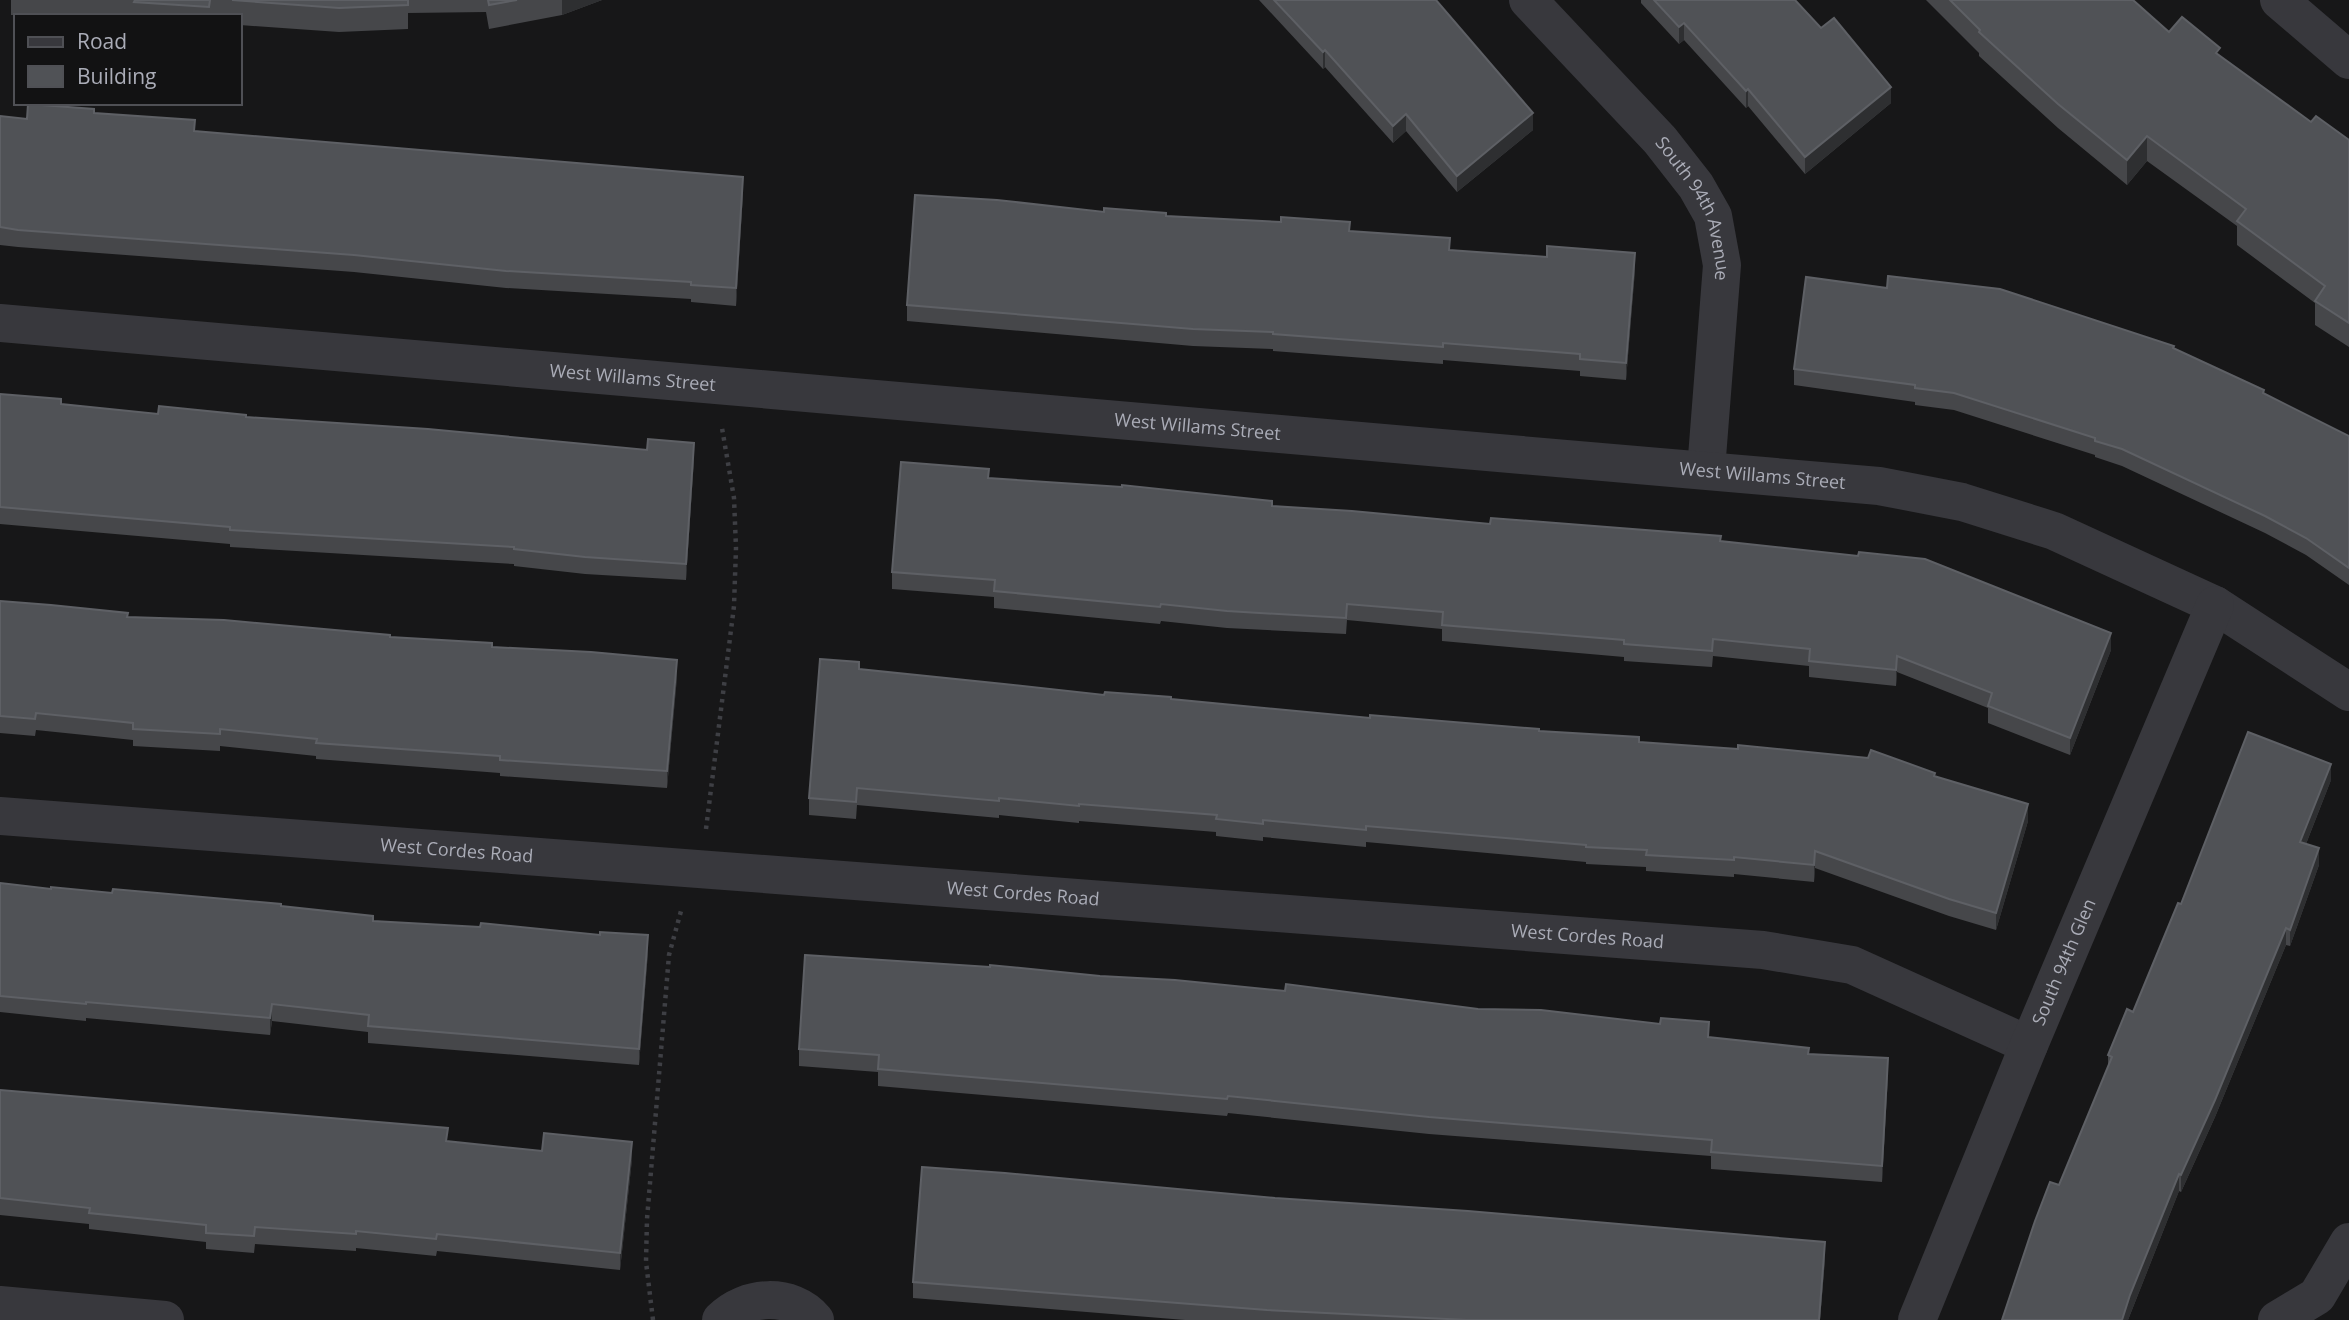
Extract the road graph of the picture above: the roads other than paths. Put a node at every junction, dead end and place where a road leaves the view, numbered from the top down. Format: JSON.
{"nodes":[{"id":1,"x":1528,"y":0,"type":"edge"},
{"id":2,"x":2279,"y":0,"type":"edge"},
{"id":3,"x":2349,"y":60,"type":"edge"},
{"id":4,"x":0,"y":323,"type":"edge"},
{"id":5,"x":1706,"y":470,"type":"junction"},
{"id":6,"x":2215,"y":604,"type":"junction"},
{"id":7,"x":2349,"y":692,"type":"edge"},
{"id":8,"x":0,"y":816,"type":"edge"},
{"id":9,"x":2029,"y":1045,"type":"junction"},
{"id":10,"x":2349,"y":1241,"type":"edge"},
{"id":11,"x":0,"y":1305,"type":"edge"},
{"id":12,"x":2318,"y":1308,"type":"edge"},
{"id":13,"x":165,"y":1320,"type":"edge"},
{"id":14,"x":721,"y":1320,"type":"edge"},
{"id":15,"x":816,"y":1320,"type":"edge"},
{"id":16,"x":1917,"y":1320,"type":"edge"},
{"id":17,"x":2277,"y":1320,"type":"edge"}],
"edges":[{"from":1,"to":5,"type":"street","name":"South 94th Avenue"},
{"from":2,"to":3,"type":"street"},
{"from":4,"to":5,"type":"street","name":"West Willams Street"},
{"from":5,"to":6,"type":"street","name":"West Willams Street"},
{"from":6,"to":7,"type":"street","name":"West Willams Street"},
{"from":6,"to":9,"type":"street","name":"South 94th Glen"},
{"from":8,"to":9,"type":"street","name":"West Cordes Road"},
{"from":9,"to":16,"type":"street","name":"South 94th Glen"},
{"from":10,"to":12,"type":"street"},
{"from":11,"to":13,"type":"street"},
{"from":12,"to":17,"type":"street"},
{"from":14,"to":15,"type":"street"}]}
